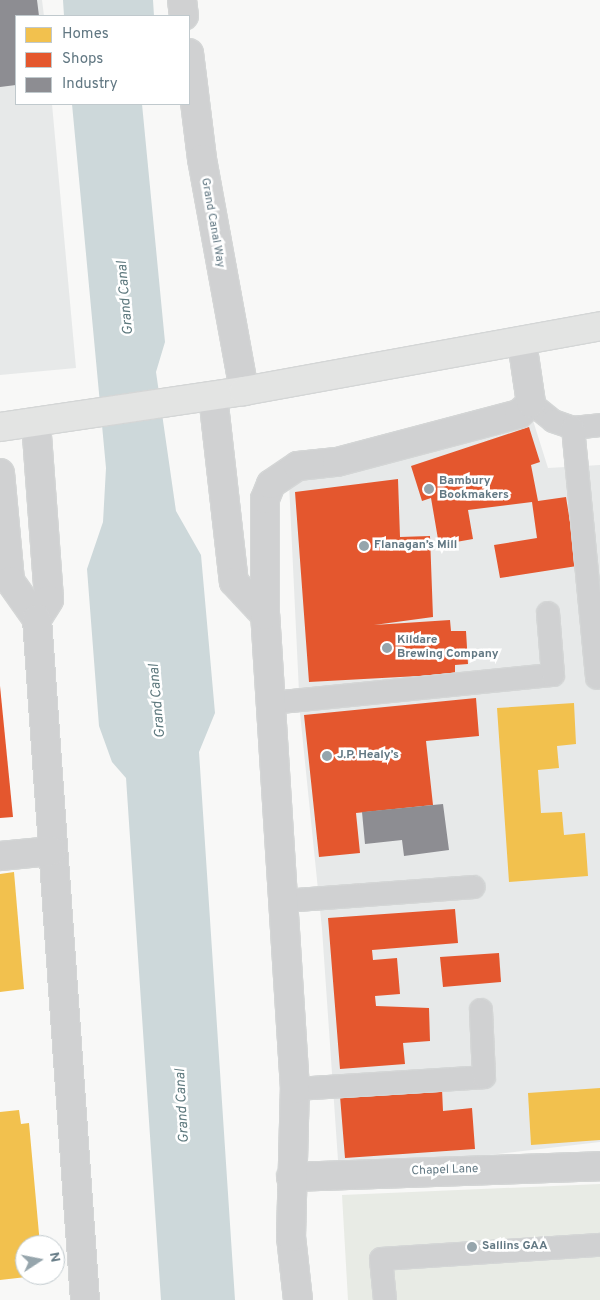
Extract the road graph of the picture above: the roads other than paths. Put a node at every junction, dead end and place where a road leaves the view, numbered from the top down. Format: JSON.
{"nodes":[{"id":1,"x":182,"y":0,"type":"edge"},
{"id":2,"x":184,"y":15,"type":"edge"},
{"id":3,"x":190,"y":61,"type":"edge"},
{"id":4,"x":600,"y":326,"type":"edge"},
{"id":5,"x":522,"y":342,"type":"junction"},
{"id":6,"x":244,"y":391,"type":"junction"},
{"id":7,"x":213,"y":396,"type":"junction"},
{"id":8,"x":531,"y":403,"type":"junction"},
{"id":9,"x":36,"y":422,"type":"junction"},
{"id":10,"x":600,"y":425,"type":"edge"},
{"id":11,"x":0,"y":427,"type":"edge"},
{"id":12,"x":573,"y":428,"type":"junction"},
{"id":13,"x":0,"y":473,"type":"edge"},
{"id":14,"x":548,"y":613,"type":"dead end"},
{"id":15,"x":266,"y":615,"type":"junction"},
{"id":16,"x":37,"y":619,"type":"junction"},
{"id":17,"x":597,"y":678,"type":"dead end"},
{"id":18,"x":271,"y":703,"type":"junction"},
{"id":19,"x":52,"y":851,"type":"junction"},
{"id":20,"x":0,"y":856,"type":"edge"},
{"id":21,"x":473,"y":887,"type":"dead end"},
{"id":22,"x":284,"y":901,"type":"junction"},
{"id":23,"x":481,"y":1010,"type":"dead end"},
{"id":24,"x":295,"y":1090,"type":"junction"},
{"id":25,"x":600,"y":1166,"type":"edge"},
{"id":26,"x":291,"y":1177,"type":"junction"},
{"id":27,"x":600,"y":1245,"type":"edge"},
{"id":28,"x":85,"y":1300,"type":"edge"},
{"id":29,"x":298,"y":1300,"type":"edge"},
{"id":30,"x":385,"y":1300,"type":"edge"}],
"edges":[{"from":1,"to":2,"type":"street"},
{"from":3,"to":6,"type":"street","name":"Grand Canal Way"},
{"from":4,"to":5,"type":"street"},
{"from":5,"to":6,"type":"street"},
{"from":5,"to":8,"type":"street"},
{"from":6,"to":7,"type":"street"},
{"from":7,"to":9,"type":"street"},
{"from":7,"to":15,"type":"street"},
{"from":8,"to":12,"type":"lane"},
{"from":8,"to":15,"type":"street"},
{"from":9,"to":11,"type":"street"},
{"from":9,"to":16,"type":"street"},
{"from":10,"to":12,"type":"lane"},
{"from":12,"to":17,"type":"lane"},
{"from":13,"to":16,"type":"street"},
{"from":14,"to":18,"type":"lane"},
{"from":15,"to":18,"type":"street"},
{"from":16,"to":19,"type":"street"},
{"from":18,"to":22,"type":"street"},
{"from":19,"to":20,"type":"street"},
{"from":19,"to":28,"type":"street"},
{"from":21,"to":22,"type":"lane"},
{"from":22,"to":24,"type":"street"},
{"from":23,"to":24,"type":"lane"},
{"from":24,"to":26,"type":"street"},
{"from":25,"to":26,"type":"street","name":"Chapel Lane"},
{"from":26,"to":29,"type":"street"},
{"from":27,"to":30,"type":"lane"}]}
